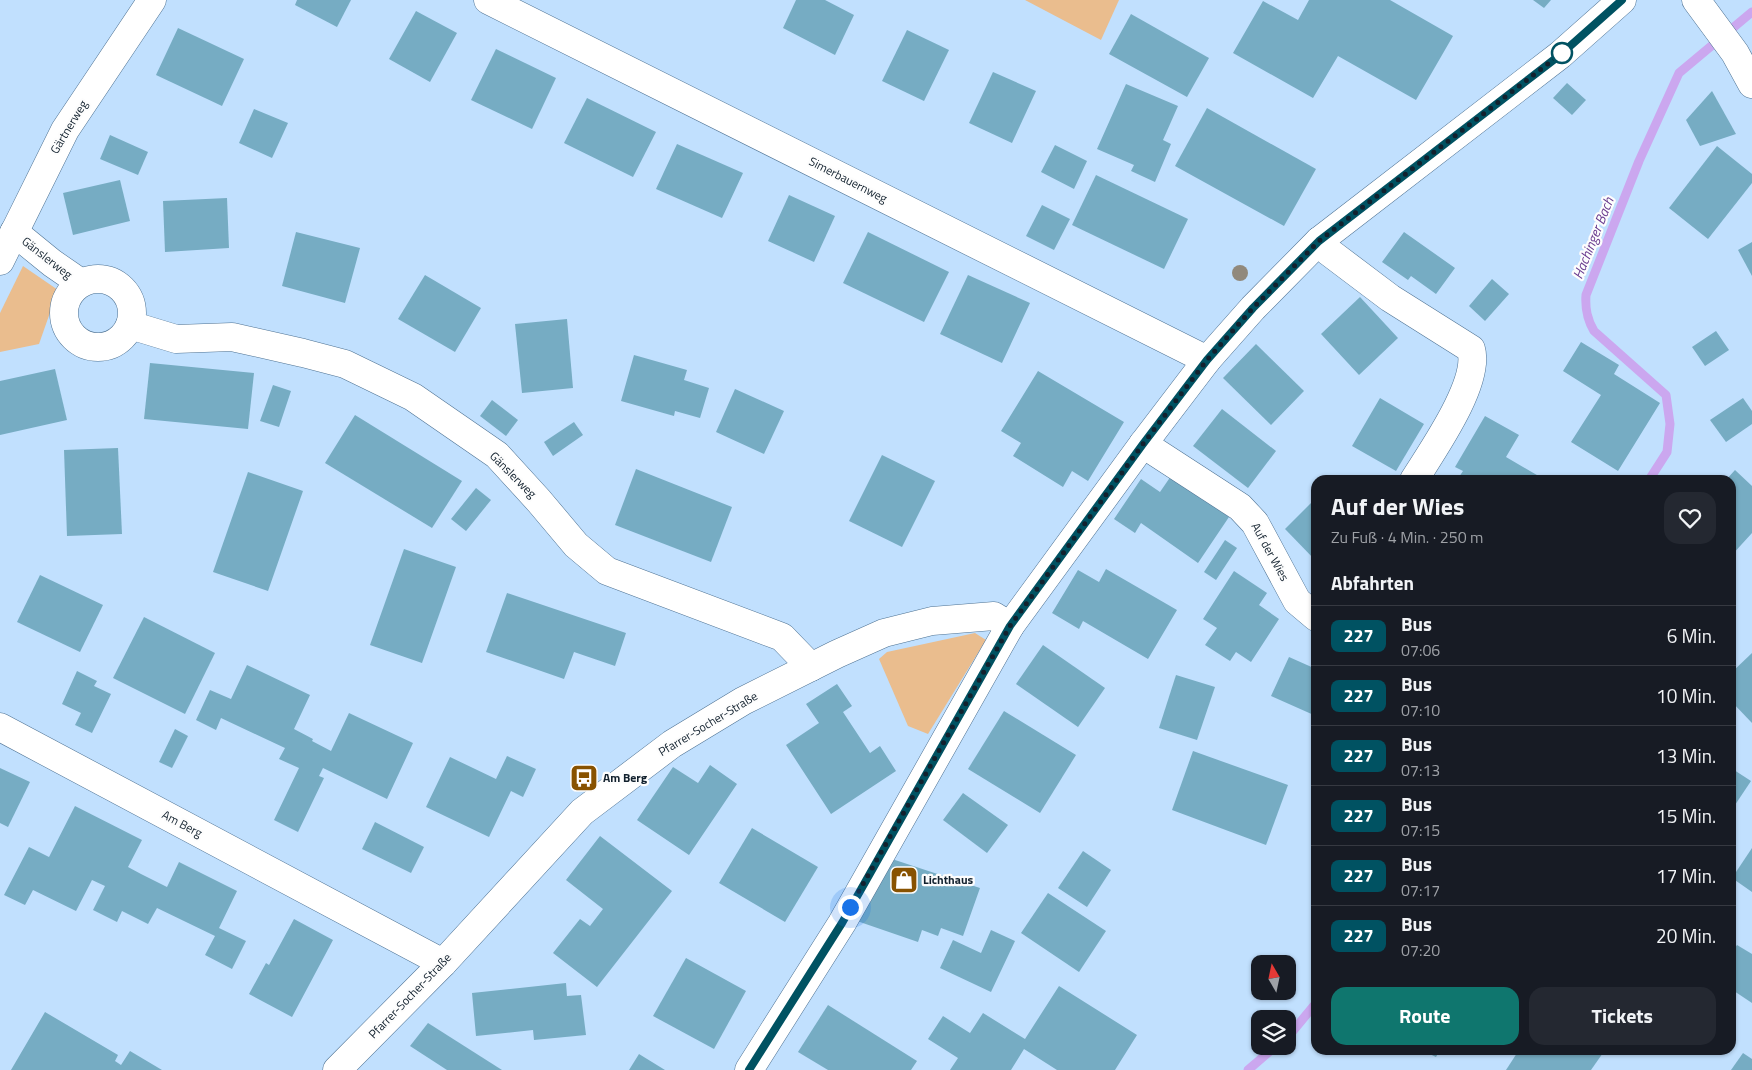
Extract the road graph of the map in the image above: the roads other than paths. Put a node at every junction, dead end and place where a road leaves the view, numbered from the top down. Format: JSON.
{"nodes":[{"id":1,"x":152,"y":0,"type":"edge"},
{"id":2,"x":488,"y":0,"type":"edge"},
{"id":3,"x":1622,"y":0,"type":"edge"},
{"id":4,"x":1696,"y":0,"type":"edge"},
{"id":5,"x":1752,"y":84,"type":"edge"},
{"id":6,"x":14,"y":232,"type":"junction"},
{"id":7,"x":1319,"y":241,"type":"junction"},
{"id":8,"x":0,"y":261,"type":"edge"},
{"id":9,"x":81,"y":283,"type":"junction"},
{"id":10,"x":130,"y":325,"type":"junction"},
{"id":11,"x":1207,"y":360,"type":"junction"},
{"id":12,"x":1143,"y":444,"type":"junction"},
{"id":13,"x":1417,"y":475,"type":"edge"},
{"id":14,"x":1311,"y":613,"type":"edge"},
{"id":15,"x":1010,"y":626,"type":"junction"},
{"id":16,"x":811,"y":667,"type":"junction"},
{"id":17,"x":0,"y":727,"type":"edge"},
{"id":18,"x":443,"y":963,"type":"junction"},
{"id":19,"x":337,"y":1070,"type":"edge"},
{"id":20,"x":749,"y":1070,"type":"edge"}],
"edges":[{"from":1,"to":6,"type":"street","name":"Gärtnerweg"},
{"from":2,"to":11,"type":"street","name":"Simerbauernweg"},
{"from":3,"to":7,"type":"street"},
{"from":4,"to":5,"type":"street"},
{"from":6,"to":8,"type":"street","name":"Gärtnerweg"},
{"from":6,"to":9,"type":"street","name":"Gänslerweg"},
{"from":7,"to":11,"type":"street"},
{"from":7,"to":13,"type":"street"},
{"from":9,"to":10,"type":"street","name":"Gänslerweg"},
{"from":9,"to":10,"type":"street","name":"Gänslerweg"},
{"from":10,"to":16,"type":"street","name":"Gänslerweg"},
{"from":11,"to":12,"type":"street"},
{"from":12,"to":14,"type":"street","name":"Auf der Wies"},
{"from":12,"to":15,"type":"street"},
{"from":15,"to":16,"type":"street","name":"Pfarrer-Socher-Straße"},
{"from":15,"to":20,"type":"street"},
{"from":16,"to":18,"type":"street","name":"Pfarrer-Socher-Straße"},
{"from":17,"to":18,"type":"street","name":"Am Berg"},
{"from":18,"to":19,"type":"street","name":"Pfarrer-Socher-Straße"}]}
